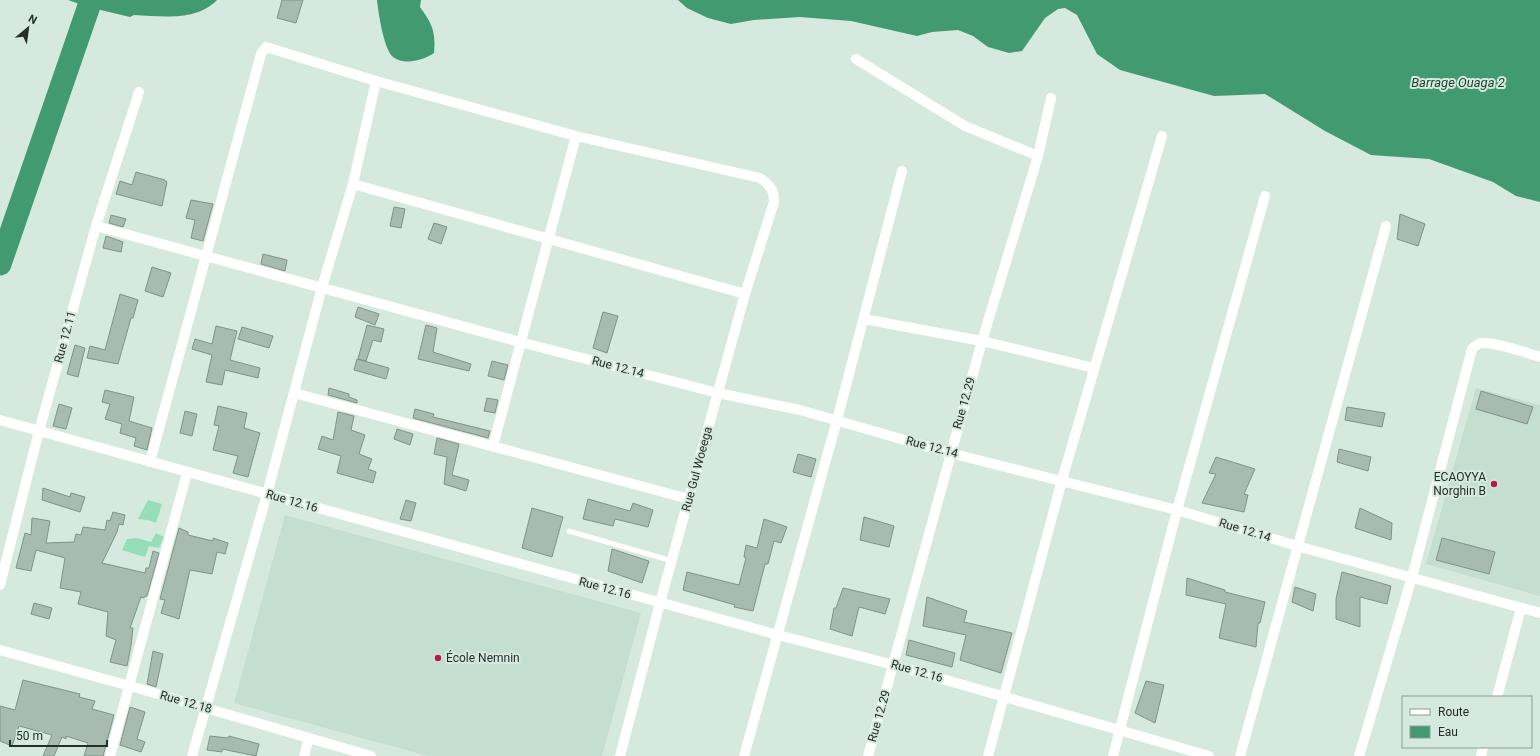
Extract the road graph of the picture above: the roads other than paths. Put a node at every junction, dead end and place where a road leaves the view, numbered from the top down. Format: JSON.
{"nodes":[{"id":1,"x":856,"y":59,"type":"dead end"},
{"id":2,"x":376,"y":81,"type":"junction"},
{"id":3,"x":139,"y":92,"type":"dead end"},
{"id":4,"x":1051,"y":98,"type":"dead end"},
{"id":5,"x":576,"y":136,"type":"junction"},
{"id":6,"x":1162,"y":136,"type":"dead end"},
{"id":7,"x":1038,"y":156,"type":"junction"},
{"id":8,"x":902,"y":170,"type":"dead end"},
{"id":9,"x":353,"y":184,"type":"junction"},
{"id":10,"x":1265,"y":196,"type":"dead end"},
{"id":11,"x":96,"y":226,"type":"junction"},
{"id":12,"x":1386,"y":226,"type":"dead end"},
{"id":13,"x":549,"y":239,"type":"junction"},
{"id":14,"x":207,"y":256,"type":"junction"},
{"id":15,"x":322,"y":287,"type":"junction"},
{"id":16,"x":744,"y":294,"type":"junction"},
{"id":17,"x":864,"y":319,"type":"junction"},
{"id":18,"x":982,"y":341,"type":"junction"},
{"id":19,"x":520,"y":342,"type":"junction"},
{"id":20,"x":1540,"y":357,"type":"edge"},
{"id":21,"x":1094,"y":368,"type":"junction"},
{"id":22,"x":294,"y":393,"type":"junction"},
{"id":23,"x":718,"y":393,"type":"junction"},
{"id":24,"x":0,"y":420,"type":"edge"},
{"id":25,"x":837,"y":420,"type":"junction"},
{"id":26,"x":39,"y":431,"type":"junction"},
{"id":27,"x":493,"y":446,"type":"junction"},
{"id":28,"x":950,"y":453,"type":"junction"},
{"id":29,"x":150,"y":462,"type":"junction"},
{"id":30,"x":186,"y":472,"type":"junction"},
{"id":31,"x":1062,"y":480,"type":"junction"},
{"id":32,"x":266,"y":494,"type":"junction"},
{"id":33,"x":690,"y":498,"type":"junction"},
{"id":34,"x":1177,"y":510,"type":"junction"},
{"id":35,"x":569,"y":531,"type":"dead end"},
{"id":36,"x":1298,"y":546,"type":"junction"},
{"id":37,"x":672,"y":560,"type":"junction"},
{"id":38,"x":1412,"y":577,"type":"junction"},
{"id":39,"x":0,"y":585,"type":"edge"},
{"id":40,"x":660,"y":603,"type":"junction"},
{"id":41,"x":1522,"y":608,"type":"junction"},
{"id":42,"x":1540,"y":613,"type":"edge"},
{"id":43,"x":778,"y":635,"type":"junction"},
{"id":44,"x":0,"y":650,"type":"edge"},
{"id":45,"x":894,"y":665,"type":"junction"},
{"id":46,"x":130,"y":686,"type":"junction"},
{"id":47,"x":1004,"y":696,"type":"junction"},
{"id":48,"x":1497,"y":696,"type":"edge"},
{"id":49,"x":204,"y":708,"type":"junction"},
{"id":50,"x":1120,"y":730,"type":"junction"},
{"id":51,"x":309,"y":738,"type":"junction"},
{"id":52,"x":110,"y":756,"type":"edge"},
{"id":53,"x":192,"y":756,"type":"edge"},
{"id":54,"x":304,"y":756,"type":"edge"},
{"id":55,"x":371,"y":756,"type":"edge"},
{"id":56,"x":620,"y":756,"type":"edge"},
{"id":57,"x":744,"y":756,"type":"edge"},
{"id":58,"x":868,"y":756,"type":"edge"},
{"id":59,"x":988,"y":756,"type":"edge"},
{"id":60,"x":1113,"y":756,"type":"edge"},
{"id":61,"x":1209,"y":756,"type":"edge"},
{"id":62,"x":1240,"y":756,"type":"edge"},
{"id":63,"x":1359,"y":756,"type":"edge"}],
"edges":[{"from":1,"to":7,"type":"street"},
{"from":2,"to":5,"type":"street"},
{"from":2,"to":9,"type":"street"},
{"from":2,"to":14,"type":"street"},
{"from":3,"to":11,"type":"street","name":"Rue 12.11"},
{"from":4,"to":7,"type":"street","name":"Rue 12.29"},
{"from":5,"to":13,"type":"street"},
{"from":5,"to":16,"type":"street","name":"Rue Gul Woeega"},
{"from":6,"to":21,"type":"street"},
{"from":7,"to":18,"type":"street","name":"Rue 12.29"},
{"from":8,"to":17,"type":"street"},
{"from":9,"to":13,"type":"street"},
{"from":9,"to":15,"type":"street"},
{"from":10,"to":34,"type":"street"},
{"from":11,"to":14,"type":"street","name":"Rue 12.14"},
{"from":11,"to":26,"type":"street","name":"Rue 12.11"},
{"from":12,"to":36,"type":"street"},
{"from":13,"to":16,"type":"street"},
{"from":13,"to":19,"type":"street"},
{"from":14,"to":15,"type":"street","name":"Rue 12.14"},
{"from":14,"to":29,"type":"street"},
{"from":15,"to":19,"type":"street","name":"Rue 12.14"},
{"from":15,"to":22,"type":"street"},
{"from":16,"to":23,"type":"street","name":"Rue Gul Woeega"},
{"from":17,"to":18,"type":"street"},
{"from":17,"to":25,"type":"street"},
{"from":18,"to":21,"type":"street"},
{"from":18,"to":28,"type":"street","name":"Rue 12.29"},
{"from":19,"to":23,"type":"street","name":"Rue 12.14"},
{"from":19,"to":27,"type":"street"},
{"from":20,"to":38,"type":"street"},
{"from":21,"to":31,"type":"street"},
{"from":22,"to":27,"type":"street"},
{"from":22,"to":32,"type":"street"},
{"from":23,"to":25,"type":"street","name":"Rue 12.14"},
{"from":23,"to":33,"type":"street","name":"Rue Gul Woeega"},
{"from":24,"to":26,"type":"street","name":"Rue 12.16"},
{"from":25,"to":28,"type":"street","name":"Rue 12.14"},
{"from":25,"to":43,"type":"street"},
{"from":26,"to":29,"type":"street","name":"Rue 12.16"},
{"from":26,"to":39,"type":"street","name":"Rue 12.11"},
{"from":27,"to":33,"type":"street"},
{"from":28,"to":31,"type":"street","name":"Rue 12.14"},
{"from":28,"to":45,"type":"street","name":"Rue 12.29"},
{"from":29,"to":30,"type":"street","name":"Rue 12.16"},
{"from":30,"to":32,"type":"street","name":"Rue 12.16"},
{"from":30,"to":46,"type":"street"},
{"from":31,"to":34,"type":"street","name":"Rue 12.14"},
{"from":31,"to":47,"type":"street"},
{"from":32,"to":40,"type":"street","name":"Rue 12.16"},
{"from":32,"to":49,"type":"street"},
{"from":33,"to":37,"type":"street","name":"Rue Gul Woeega"},
{"from":34,"to":36,"type":"street","name":"Rue 12.14"},
{"from":34,"to":50,"type":"street"},
{"from":35,"to":37,"type":"lane"},
{"from":36,"to":38,"type":"street","name":"Rue 12.14"},
{"from":36,"to":62,"type":"street"},
{"from":37,"to":40,"type":"street","name":"Rue Gul Woeega"},
{"from":38,"to":41,"type":"street","name":"Rue 12.14"},
{"from":38,"to":63,"type":"street"},
{"from":40,"to":43,"type":"street","name":"Rue 12.16"},
{"from":40,"to":56,"type":"street","name":"Rue Gul Woeega"},
{"from":41,"to":42,"type":"street","name":"Rue 12.14"},
{"from":41,"to":48,"type":"street"},
{"from":43,"to":45,"type":"street","name":"Rue 12.16"},
{"from":43,"to":57,"type":"street"},
{"from":44,"to":46,"type":"street","name":"Rue 12.18"},
{"from":45,"to":47,"type":"street","name":"Rue 12.16"},
{"from":45,"to":58,"type":"street","name":"Rue 12.29"},
{"from":46,"to":49,"type":"street","name":"Rue 12.18"},
{"from":46,"to":52,"type":"street"},
{"from":47,"to":50,"type":"street","name":"Rue 12.16"},
{"from":47,"to":59,"type":"street"},
{"from":49,"to":51,"type":"street","name":"Rue 12.18"},
{"from":49,"to":53,"type":"street"},
{"from":50,"to":60,"type":"street"},
{"from":50,"to":61,"type":"street","name":"Rue 12.16"},
{"from":51,"to":54,"type":"street"},
{"from":51,"to":55,"type":"street","name":"Rue 12.18"}]}
